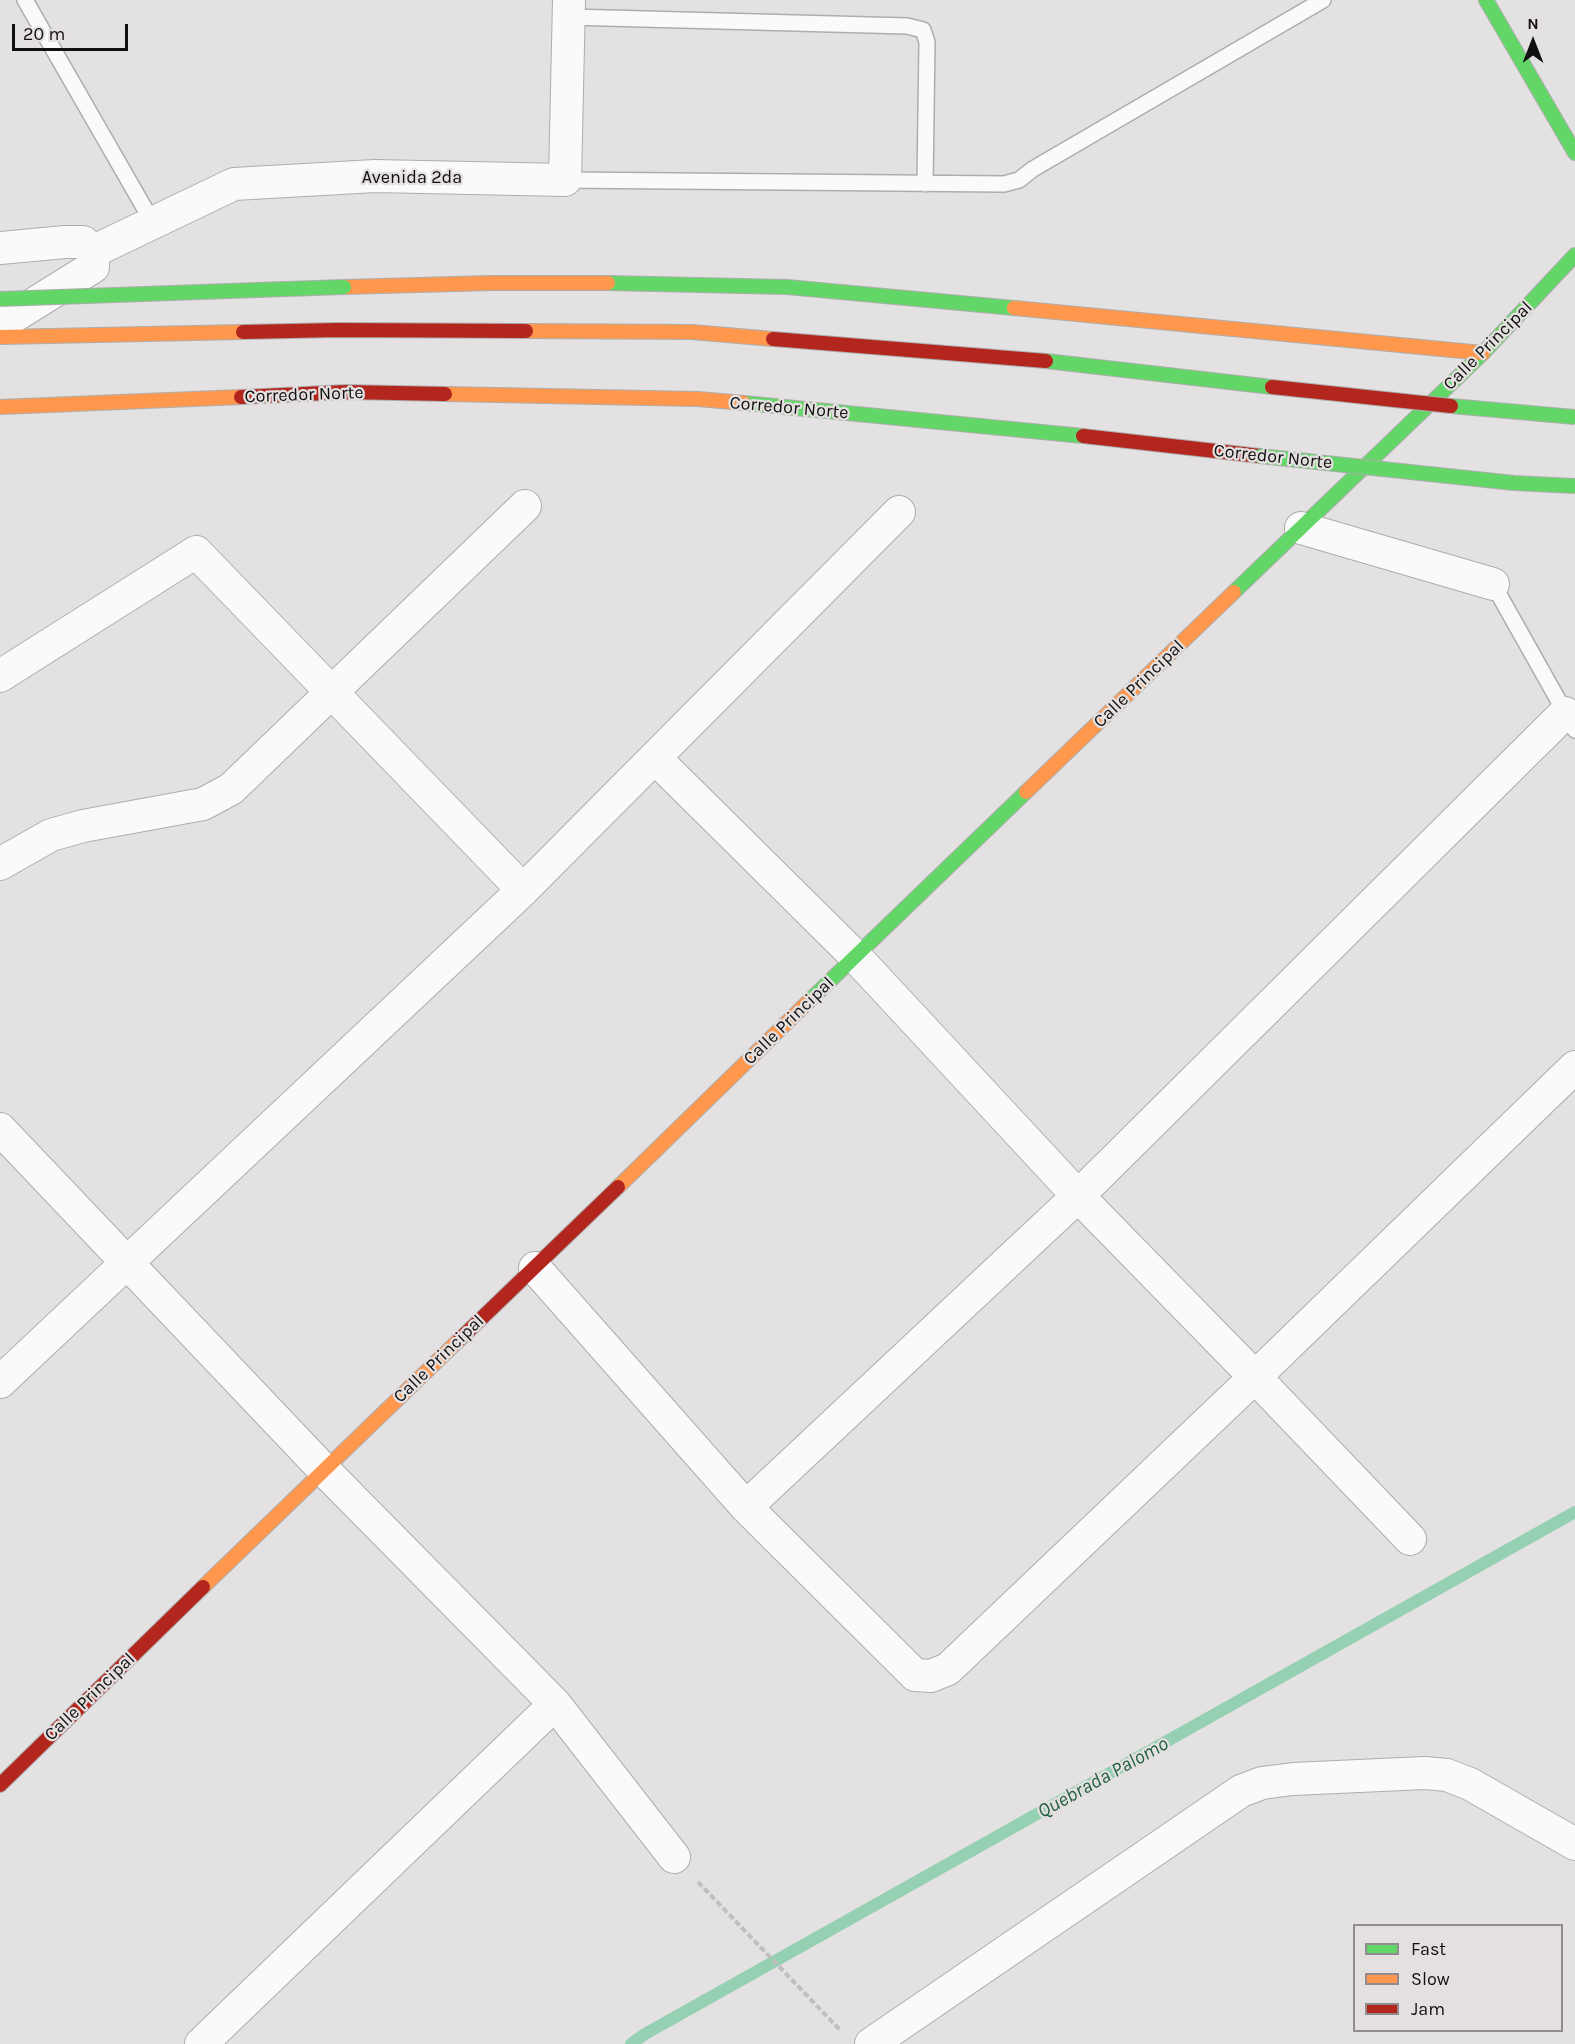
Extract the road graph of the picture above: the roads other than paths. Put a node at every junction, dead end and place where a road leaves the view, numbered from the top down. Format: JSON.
{"nodes":[{"id":1,"x":25,"y":0,"type":"edge"},
{"id":2,"x":1323,"y":0,"type":"edge"},
{"id":3,"x":1486,"y":0,"type":"edge"},
{"id":4,"x":569,"y":8,"type":"edge"},
{"id":5,"x":1575,"y":153,"type":"edge"},
{"id":6,"x":565,"y":180,"type":"junction"},
{"id":7,"x":925,"y":183,"type":"junction"},
{"id":8,"x":153,"y":223,"type":"junction"},
{"id":9,"x":0,"y":248,"type":"edge"},
{"id":10,"x":94,"y":251,"type":"junction"},
{"id":11,"x":1575,"y":255,"type":"edge"},
{"id":12,"x":0,"y":299,"type":"edge"},
{"id":13,"x":0,"y":325,"type":"edge"},
{"id":14,"x":0,"y":337,"type":"edge"},
{"id":15,"x":1483,"y":353,"type":"junction"},
{"id":16,"x":0,"y":407,"type":"edge"},
{"id":17,"x":1575,"y":417,"type":"edge"},
{"id":18,"x":1575,"y":486,"type":"edge"},
{"id":19,"x":525,"y":506,"type":"dead end"},
{"id":20,"x":898,"y":512,"type":"dead end"},
{"id":21,"x":1301,"y":528,"type":"junction"},
{"id":22,"x":1493,"y":584,"type":"joint"},
{"id":23,"x":0,"y":676,"type":"edge"},
{"id":24,"x":332,"y":692,"type":"junction"},
{"id":25,"x":1570,"y":722,"type":"edge"},
{"id":26,"x":655,"y":758,"type":"junction"},
{"id":27,"x":0,"y":864,"type":"edge"},
{"id":28,"x":523,"y":890,"type":"junction"},
{"id":29,"x":855,"y":956,"type":"junction"},
{"id":30,"x":1575,"y":1067,"type":"edge"},
{"id":31,"x":0,"y":1129,"type":"edge"},
{"id":32,"x":1077,"y":1196,"type":"junction"},
{"id":33,"x":128,"y":1263,"type":"junction"},
{"id":34,"x":535,"y":1268,"type":"junction"},
{"id":35,"x":1255,"y":1377,"type":"junction"},
{"id":36,"x":0,"y":1382,"type":"edge"},
{"id":37,"x":323,"y":1469,"type":"junction"},
{"id":38,"x":746,"y":1507,"type":"junction"},
{"id":39,"x":1410,"y":1539,"type":"dead end"},
{"id":40,"x":555,"y":1704,"type":"junction"},
{"id":41,"x":0,"y":1785,"type":"edge"},
{"id":42,"x":1575,"y":1844,"type":"edge"},
{"id":43,"x":674,"y":1857,"type":"road end"},
{"id":44,"x":873,"y":2040,"type":"edge"},
{"id":45,"x":201,"y":2044,"type":"edge"}],
"edges":[{"from":1,"to":8,"type":"lane"},
{"from":2,"to":7,"type":"lane"},
{"from":3,"to":5,"type":"main road"},
{"from":4,"to":6,"type":"street"},
{"from":4,"to":7,"type":"lane"},
{"from":6,"to":7,"type":"lane"},
{"from":6,"to":8,"type":"street","name":"Avenida 2da"},
{"from":8,"to":10,"type":"street","name":"Avenida 2da"},
{"from":9,"to":10,"type":"street"},
{"from":10,"to":13,"type":"street"},
{"from":11,"to":15,"type":"main road","name":"Calle Principal"},
{"from":12,"to":15,"type":"main road","bridge":true},
{"from":14,"to":17,"type":"main road","bridge":true},
{"from":15,"to":21,"type":"main road","name":"Calle Principal"},
{"from":16,"to":18,"type":"main road","name":"Corredor Norte","bridge":true},
{"from":19,"to":24,"type":"street"},
{"from":20,"to":26,"type":"street"},
{"from":21,"to":22,"type":"street"},
{"from":21,"to":29,"type":"main road","name":"Calle Principal"},
{"from":22,"to":25,"type":"lane"},
{"from":23,"to":24,"type":"street"},
{"from":24,"to":27,"type":"street"},
{"from":24,"to":28,"type":"street"},
{"from":25,"to":32,"type":"street"},
{"from":26,"to":28,"type":"street"},
{"from":26,"to":29,"type":"street"},
{"from":28,"to":33,"type":"street"},
{"from":29,"to":32,"type":"street"},
{"from":29,"to":34,"type":"main road","name":"Calle Principal"},
{"from":30,"to":35,"type":"street"},
{"from":31,"to":33,"type":"street"},
{"from":32,"to":35,"type":"street"},
{"from":32,"to":38,"type":"street"},
{"from":33,"to":36,"type":"street"},
{"from":33,"to":37,"type":"street"},
{"from":34,"to":37,"type":"main road","name":"Calle Principal"},
{"from":34,"to":38,"type":"street"},
{"from":35,"to":38,"type":"street"},
{"from":35,"to":39,"type":"street"},
{"from":37,"to":40,"type":"street"},
{"from":37,"to":41,"type":"main road","name":"Calle Principal"},
{"from":40,"to":43,"type":"street"},
{"from":40,"to":45,"type":"street"},
{"from":42,"to":44,"type":"street"}]}
